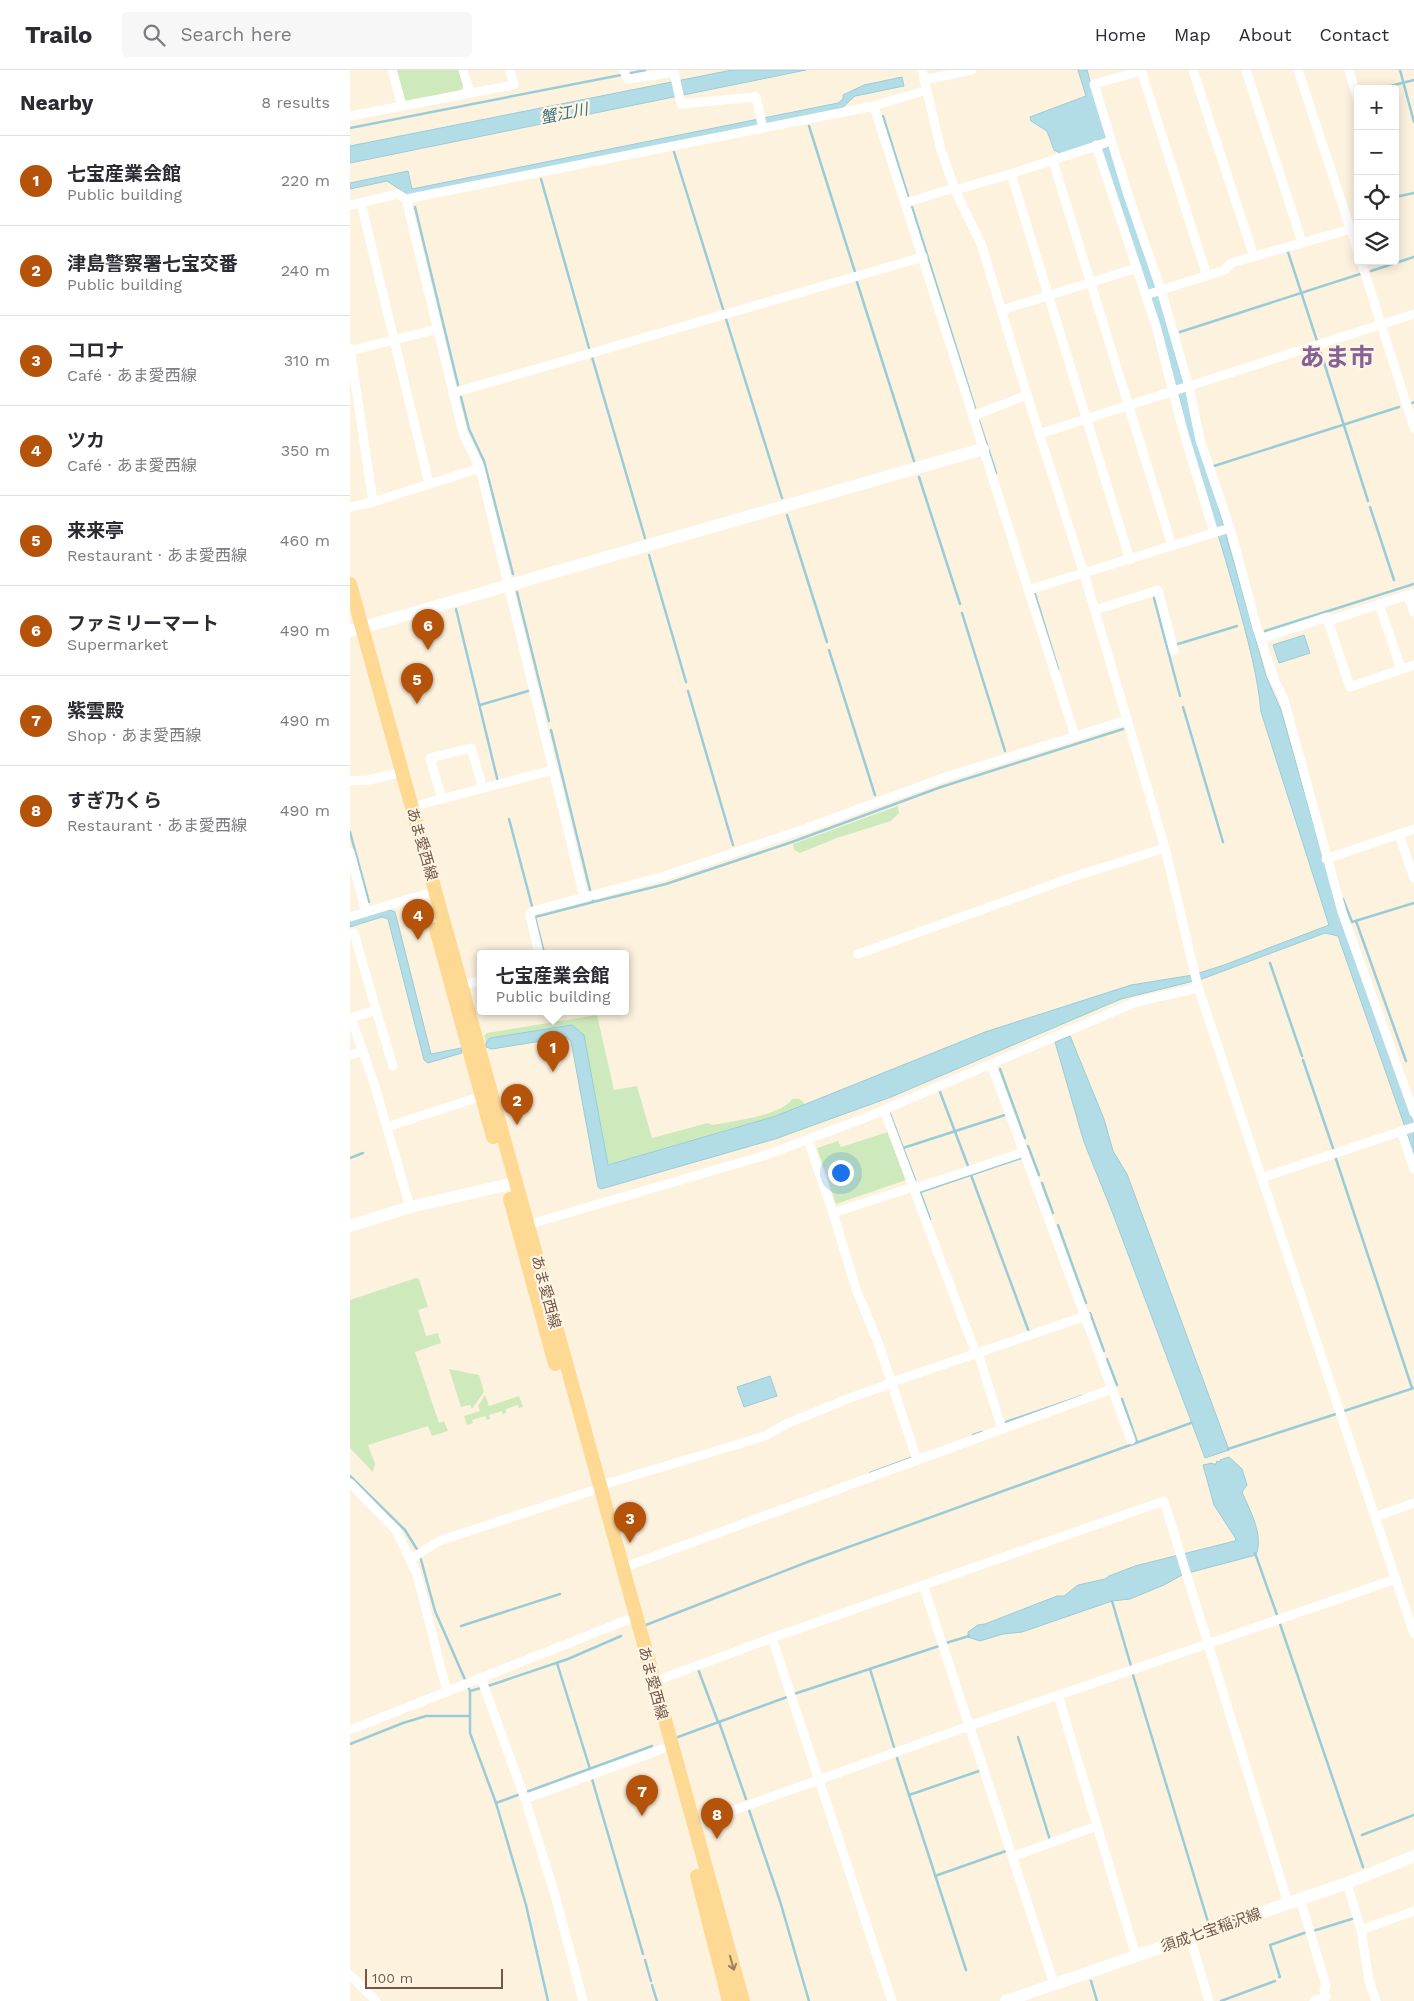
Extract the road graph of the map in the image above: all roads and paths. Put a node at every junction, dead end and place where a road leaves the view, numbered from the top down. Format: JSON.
{"nodes":[{"id":1,"x":392,"y":70,"type":"edge"},
{"id":2,"x":463,"y":70,"type":"edge"},
{"id":3,"x":510,"y":70,"type":"edge"},
{"id":4,"x":624,"y":70,"type":"edge"},
{"id":5,"x":922,"y":70,"type":"edge"},
{"id":6,"x":972,"y":70,"type":"edge"},
{"id":7,"x":1141,"y":70,"type":"edge"},
{"id":8,"x":1193,"y":70,"type":"edge"},
{"id":9,"x":1246,"y":70,"type":"edge"},
{"id":10,"x":1298,"y":70,"type":"edge"},
{"id":11,"x":1349,"y":70,"type":"edge"},
{"id":12,"x":924,"y":80,"type":"junction"},
{"id":13,"x":1354,"y":87,"type":"edge"},
{"id":14,"x":927,"y":90,"type":"junction"},
{"id":15,"x":470,"y":93,"type":"junction"},
{"id":16,"x":402,"y":106,"type":"junction"},
{"id":17,"x":874,"y":106,"type":"junction"},
{"id":18,"x":350,"y":116,"type":"edge"},
{"id":19,"x":762,"y":124,"type":"junction"},
{"id":20,"x":1109,"y":142,"type":"junction"},
{"id":21,"x":1097,"y":145,"type":"junction"},
{"id":22,"x":1054,"y":161,"type":"junction"},
{"id":23,"x":1012,"y":174,"type":"junction"},
{"id":24,"x":955,"y":189,"type":"junction"},
{"id":25,"x":406,"y":199,"type":"junction"},
{"id":26,"x":361,"y":203,"type":"junction"},
{"id":27,"x":905,"y":203,"type":"junction"},
{"id":28,"x":350,"y":205,"type":"edge"},
{"id":29,"x":1354,"y":227,"type":"edge"},
{"id":30,"x":1302,"y":242,"type":"junction"},
{"id":31,"x":923,"y":257,"type":"junction"},
{"id":32,"x":1254,"y":257,"type":"junction"},
{"id":33,"x":1362,"y":265,"type":"edge"},
{"id":34,"x":1137,"y":268,"type":"junction"},
{"id":35,"x":1207,"y":276,"type":"junction"},
{"id":36,"x":1091,"y":282,"type":"junction"},
{"id":37,"x":1159,"y":290,"type":"junction"},
{"id":38,"x":1147,"y":294,"type":"junction"},
{"id":39,"x":1049,"y":295,"type":"junction"},
{"id":40,"x":1002,"y":310,"type":"junction"},
{"id":41,"x":1414,"y":314,"type":"edge"},
{"id":42,"x":1381,"y":324,"type":"junction"},
{"id":43,"x":438,"y":330,"type":"junction"},
{"id":44,"x":394,"y":340,"type":"junction"},
{"id":45,"x":350,"y":350,"type":"edge"},
{"id":46,"x":1188,"y":387,"type":"junction"},
{"id":47,"x":1175,"y":391,"type":"junction"},
{"id":48,"x":453,"y":392,"type":"junction"},
{"id":49,"x":1027,"y":395,"type":"junction"},
{"id":50,"x":1128,"y":406,"type":"junction"},
{"id":51,"x":973,"y":416,"type":"junction"},
{"id":52,"x":1086,"y":419,"type":"junction"},
{"id":53,"x":1414,"y":428,"type":"edge"},
{"id":54,"x":1040,"y":434,"type":"junction"},
{"id":55,"x":983,"y":449,"type":"junction"},
{"id":56,"x":480,"y":468,"type":"junction"},
{"id":57,"x":429,"y":484,"type":"junction"},
{"id":58,"x":373,"y":502,"type":"junction"},
{"id":59,"x":350,"y":507,"type":"edge"},
{"id":60,"x":1229,"y":528,"type":"junction"},
{"id":61,"x":1215,"y":533,"type":"junction"},
{"id":62,"x":1172,"y":546,"type":"junction"},
{"id":63,"x":1130,"y":560,"type":"junction"},
{"id":64,"x":1084,"y":574,"type":"junction"},
{"id":65,"x":350,"y":584,"type":"edge"},
{"id":66,"x":508,"y":585,"type":"junction"},
{"id":67,"x":1028,"y":590,"type":"junction"},
{"id":68,"x":1411,"y":594,"type":"edge"},
{"id":69,"x":1380,"y":604,"type":"junction"},
{"id":70,"x":1094,"y":610,"type":"junction"},
{"id":71,"x":1414,"y":612,"type":"edge"},
{"id":72,"x":1328,"y":621,"type":"junction"},
{"id":73,"x":354,"y":628,"type":"edge"},
{"id":74,"x":1261,"y":639,"type":"junction"},
{"id":75,"x":1174,"y":651,"type":"dead end"},
{"id":76,"x":1414,"y":665,"type":"edge"},
{"id":77,"x":1401,"y":669,"type":"junction"},
{"id":78,"x":1127,"y":720,"type":"junction"},
{"id":79,"x":1075,"y":736,"type":"junction"},
{"id":80,"x":553,"y":770,"type":"junction"},
{"id":81,"x":394,"y":774,"type":"junction"},
{"id":82,"x":350,"y":780,"type":"edge"},
{"id":83,"x":483,"y":788,"type":"junction"},
{"id":84,"x":442,"y":799,"type":"junction"},
{"id":85,"x":411,"y":807,"type":"junction"},
{"id":86,"x":1414,"y":829,"type":"edge"},
{"id":87,"x":1399,"y":834,"type":"junction"},
{"id":88,"x":1165,"y":848,"type":"junction"},
{"id":89,"x":350,"y":852,"type":"edge"},
{"id":90,"x":1326,"y":859,"type":"junction"},
{"id":91,"x":1414,"y":878,"type":"edge"},
{"id":92,"x":426,"y":894,"type":"junction"},
{"id":93,"x":584,"y":897,"type":"junction"},
{"id":94,"x":366,"y":912,"type":"junction"},
{"id":95,"x":350,"y":917,"type":"edge"},
{"id":96,"x":350,"y":934,"type":"edge"},
{"id":97,"x":538,"y":950,"type":"edge"},
{"id":98,"x":858,"y":954,"type":"dead end"},
{"id":99,"x":477,"y":982,"type":"edge"},
{"id":100,"x":1196,"y":982,"type":"junction"},
{"id":101,"x":462,"y":985,"type":"junction"},
{"id":102,"x":376,"y":1010,"type":"junction"},
{"id":103,"x":363,"y":1051,"type":"junction"},
{"id":104,"x":350,"y":1055,"type":"edge"},
{"id":105,"x":991,"y":1064,"type":"junction"},
{"id":106,"x":393,"y":1066,"type":"dead end"},
{"id":107,"x":482,"y":1096,"type":"junction"},
{"id":108,"x":884,"y":1110,"type":"junction"},
{"id":109,"x":1414,"y":1113,"type":"edge"},
{"id":110,"x":387,"y":1127,"type":"junction"},
{"id":111,"x":1414,"y":1127,"type":"edge"},
{"id":112,"x":1403,"y":1131,"type":"junction"},
{"id":113,"x":808,"y":1140,"type":"junction"},
{"id":114,"x":1024,"y":1152,"type":"junction"},
{"id":115,"x":1414,"y":1169,"type":"edge"},
{"id":116,"x":1261,"y":1178,"type":"junction"},
{"id":117,"x":510,"y":1184,"type":"junction"},
{"id":118,"x":913,"y":1188,"type":"junction"},
{"id":119,"x":410,"y":1207,"type":"junction"},
{"id":120,"x":833,"y":1213,"type":"junction"},
{"id":121,"x":527,"y":1225,"type":"junction"},
{"id":122,"x":350,"y":1226,"type":"edge"},
{"id":123,"x":1086,"y":1316,"type":"junction"},
{"id":124,"x":977,"y":1354,"type":"junction"},
{"id":125,"x":892,"y":1383,"type":"junction"},
{"id":126,"x":1112,"y":1389,"type":"junction"},
{"id":127,"x":1002,"y":1429,"type":"junction"},
{"id":128,"x":1131,"y":1440,"type":"dead end"},
{"id":129,"x":917,"y":1460,"type":"junction"},
{"id":130,"x":350,"y":1483,"type":"edge"},
{"id":131,"x":595,"y":1488,"type":"junction"},
{"id":132,"x":1414,"y":1503,"type":"edge"},
{"id":133,"x":1375,"y":1517,"type":"junction"},
{"id":134,"x":417,"y":1556,"type":"junction"},
{"id":135,"x":622,"y":1568,"type":"junction"},
{"id":136,"x":1396,"y":1579,"type":"junction"},
{"id":137,"x":923,"y":1585,"type":"junction"},
{"id":138,"x":626,"y":1620,"type":"junction"},
{"id":139,"x":1414,"y":1634,"type":"edge"},
{"id":140,"x":772,"y":1638,"type":"junction"},
{"id":141,"x":1208,"y":1643,"type":"junction"},
{"id":142,"x":477,"y":1680,"type":"junction"},
{"id":143,"x":653,"y":1682,"type":"junction"},
{"id":144,"x":447,"y":1692,"type":"junction"},
{"id":145,"x":1058,"y":1695,"type":"junction"},
{"id":146,"x":969,"y":1726,"type":"junction"},
{"id":147,"x":350,"y":1730,"type":"edge"},
{"id":148,"x":662,"y":1749,"type":"junction"},
{"id":149,"x":819,"y":1780,"type":"junction"},
{"id":150,"x":524,"y":1795,"type":"junction"},
{"id":151,"x":693,"y":1825,"type":"junction"},
{"id":152,"x":1097,"y":1826,"type":"junction"},
{"id":153,"x":1414,"y":1856,"type":"edge"},
{"id":154,"x":1012,"y":1857,"type":"junction"},
{"id":155,"x":1347,"y":1883,"type":"junction"},
{"id":156,"x":1294,"y":1901,"type":"junction"},
{"id":157,"x":1414,"y":1911,"type":"edge"},
{"id":158,"x":1361,"y":1930,"type":"junction"},
{"id":159,"x":1190,"y":1937,"type":"junction"},
{"id":160,"x":1136,"y":1956,"type":"junction"},
{"id":161,"x":350,"y":1975,"type":"edge"},
{"id":162,"x":1054,"y":1984,"type":"junction"},
{"id":163,"x":376,"y":2001,"type":"edge"},
{"id":164,"x":583,"y":2001,"type":"edge"},
{"id":165,"x":729,"y":2001,"type":"edge"},
{"id":166,"x":743,"y":2001,"type":"edge"},
{"id":167,"x":892,"y":2001,"type":"edge"},
{"id":168,"x":1006,"y":2001,"type":"edge"},
{"id":169,"x":1209,"y":2001,"type":"edge"},
{"id":170,"x":1314,"y":2001,"type":"edge"},
{"id":171,"x":1376,"y":2001,"type":"edge"}],
"edges":[{"from":1,"to":16,"type":"street"},
{"from":2,"to":15,"type":"street"},
{"from":3,"to":15,"type":"street"},
{"from":4,"to":19,"type":"street"},
{"from":5,"to":12,"type":"street"},
{"from":6,"to":12,"type":"street"},
{"from":7,"to":20,"type":"street"},
{"from":7,"to":35,"type":"street"},
{"from":8,"to":32,"type":"street"},
{"from":9,"to":30,"type":"street"},
{"from":10,"to":29,"type":"street"},
{"from":11,"to":13,"type":"street"},
{"from":12,"to":14,"type":"street"},
{"from":14,"to":17,"type":"street"},
{"from":14,"to":24,"type":"street"},
{"from":15,"to":16,"type":"street"},
{"from":16,"to":18,"type":"street"},
{"from":17,"to":19,"type":"street"},
{"from":17,"to":27,"type":"street"},
{"from":19,"to":25,"type":"street"},
{"from":20,"to":21,"type":"street"},
{"from":20,"to":37,"type":"street"},
{"from":21,"to":22,"type":"street"},
{"from":21,"to":34,"type":"street"},
{"from":22,"to":23,"type":"street"},
{"from":22,"to":36,"type":"street"},
{"from":23,"to":24,"type":"street"},
{"from":23,"to":39,"type":"street"},
{"from":24,"to":27,"type":"street"},
{"from":24,"to":40,"type":"street"},
{"from":25,"to":26,"type":"street"},
{"from":25,"to":43,"type":"street"},
{"from":26,"to":28,"type":"street"},
{"from":26,"to":44,"type":"street"},
{"from":27,"to":31,"type":"street"},
{"from":29,"to":30,"type":"street"},
{"from":30,"to":32,"type":"street"},
{"from":31,"to":48,"type":"street"},
{"from":31,"to":51,"type":"street"},
{"from":32,"to":35,"type":"street"},
{"from":33,"to":42,"type":"street"},
{"from":34,"to":36,"type":"street"},
{"from":34,"to":38,"type":"street"},
{"from":35,"to":37,"type":"street"},
{"from":36,"to":39,"type":"street"},
{"from":36,"to":50,"type":"street"},
{"from":37,"to":38,"type":"street"},
{"from":37,"to":46,"type":"street"},
{"from":38,"to":47,"type":"street"},
{"from":39,"to":40,"type":"street"},
{"from":39,"to":52,"type":"street"},
{"from":40,"to":49,"type":"street"},
{"from":41,"to":42,"type":"street"},
{"from":42,"to":46,"type":"street"},
{"from":42,"to":53,"type":"street"},
{"from":43,"to":44,"type":"street"},
{"from":43,"to":48,"type":"street"},
{"from":44,"to":45,"type":"street"},
{"from":44,"to":57,"type":"street"},
{"from":45,"to":58,"type":"street"},
{"from":46,"to":47,"type":"street"},
{"from":46,"to":60,"type":"street"},
{"from":47,"to":50,"type":"street"},
{"from":47,"to":61,"type":"street"},
{"from":48,"to":56,"type":"street"},
{"from":49,"to":51,"type":"street"},
{"from":49,"to":54,"type":"street"},
{"from":50,"to":52,"type":"street"},
{"from":50,"to":62,"type":"street"},
{"from":51,"to":55,"type":"street"},
{"from":52,"to":54,"type":"street"},
{"from":52,"to":63,"type":"street"},
{"from":54,"to":64,"type":"street"},
{"from":55,"to":66,"type":"street"},
{"from":55,"to":67,"type":"street"},
{"from":56,"to":57,"type":"street"},
{"from":56,"to":66,"type":"street"},
{"from":57,"to":58,"type":"street"},
{"from":58,"to":59,"type":"street"},
{"from":60,"to":61,"type":"street"},
{"from":60,"to":74,"type":"street"},
{"from":61,"to":62,"type":"street"},
{"from":62,"to":63,"type":"street"},
{"from":63,"to":64,"type":"street"},
{"from":64,"to":67,"type":"street"},
{"from":64,"to":70,"type":"street"},
{"from":65,"to":73,"type":"main road","name":"あま愛西線"},
{"from":66,"to":73,"type":"street"},
{"from":66,"to":80,"type":"street"},
{"from":67,"to":79,"type":"street"},
{"from":68,"to":69,"type":"street"},
{"from":68,"to":71,"type":"street"},
{"from":69,"to":72,"type":"street"},
{"from":69,"to":77,"type":"street"},
{"from":70,"to":75,"type":"street"},
{"from":70,"to":78,"type":"street"},
{"from":72,"to":74,"type":"street"},
{"from":72,"to":77,"type":"street"},
{"from":73,"to":81,"type":"main road","name":"あま愛西線"},
{"from":73,"to":85,"type":"main road","name":"あま愛西線"},
{"from":74,"to":90,"type":"street"},
{"from":76,"to":77,"type":"street"},
{"from":78,"to":79,"type":"street"},
{"from":78,"to":88,"type":"street"},
{"from":79,"to":93,"type":"street"},
{"from":80,"to":83,"type":"street"},
{"from":80,"to":93,"type":"street"},
{"from":81,"to":82,"type":"street"},
{"from":81,"to":92,"type":"main road","name":"あま愛西線"},
{"from":83,"to":84,"type":"street"},
{"from":83,"to":84,"type":"street"},
{"from":84,"to":85,"type":"street"},
{"from":85,"to":101,"type":"main road","name":"あま愛西線"},
{"from":86,"to":87,"type":"street"},
{"from":87,"to":90,"type":"street"},
{"from":87,"to":91,"type":"street"},
{"from":88,"to":98,"type":"street"},
{"from":88,"to":100,"type":"street"},
{"from":89,"to":94,"type":"street"},
{"from":90,"to":109,"type":"street"},
{"from":92,"to":94,"type":"street"},
{"from":92,"to":107,"type":"main road","name":"あま愛西線"},
{"from":93,"to":97,"type":"street"},
{"from":94,"to":95,"type":"street"},
{"from":96,"to":102,"type":"street"},
{"from":99,"to":101,"type":"street"},
{"from":100,"to":105,"type":"street"},
{"from":100,"to":116,"type":"street"},
{"from":101,"to":117,"type":"main road","name":"あま愛西線"},
{"from":102,"to":103,"type":"street"},
{"from":102,"to":106,"type":"street"},
{"from":103,"to":104,"type":"street"},
{"from":103,"to":110,"type":"street"},
{"from":105,"to":108,"type":"street"},
{"from":105,"to":114,"type":"street"},
{"from":107,"to":110,"type":"street"},
{"from":107,"to":117,"type":"main road","name":"あま愛西線"},
{"from":108,"to":113,"type":"street"},
{"from":108,"to":118,"type":"street"},
{"from":110,"to":119,"type":"street"},
{"from":111,"to":112,"type":"street"},
{"from":112,"to":115,"type":"street"},
{"from":112,"to":116,"type":"street"},
{"from":113,"to":120,"type":"street"},
{"from":113,"to":121,"type":"street"},
{"from":114,"to":118,"type":"street"},
{"from":114,"to":123,"type":"street"},
{"from":116,"to":133,"type":"street"},
{"from":117,"to":119,"type":"street"},
{"from":117,"to":121,"type":"main road","name":"あま愛西線"},
{"from":117,"to":131,"type":"main road","name":"あま愛西線"},
{"from":118,"to":120,"type":"street"},
{"from":118,"to":124,"type":"street"},
{"from":119,"to":122,"type":"street"},
{"from":120,"to":125,"type":"street"},
{"from":121,"to":131,"type":"main road","name":"あま愛西線"},
{"from":123,"to":124,"type":"street"},
{"from":123,"to":126,"type":"street"},
{"from":124,"to":125,"type":"street"},
{"from":124,"to":127,"type":"street"},
{"from":125,"to":129,"type":"street"},
{"from":125,"to":131,"type":"street"},
{"from":126,"to":127,"type":"street"},
{"from":126,"to":128,"type":"street"},
{"from":127,"to":129,"type":"street"},
{"from":129,"to":135,"type":"street"},
{"from":130,"to":134,"type":"street"},
{"from":131,"to":134,"type":"street"},
{"from":131,"to":135,"type":"main road","name":"あま愛西線"},
{"from":131,"to":138,"type":"main road","name":"あま愛西線"},
{"from":132,"to":133,"type":"street"},
{"from":133,"to":136,"type":"street"},
{"from":134,"to":144,"type":"street"},
{"from":135,"to":143,"type":"main road","name":"あま愛西線"},
{"from":136,"to":139,"type":"street"},
{"from":136,"to":141,"type":"street"},
{"from":137,"to":140,"type":"street"},
{"from":137,"to":141,"type":"street"},
{"from":137,"to":146,"type":"street"},
{"from":138,"to":142,"type":"street"},
{"from":138,"to":148,"type":"main road","name":"あま愛西線"},
{"from":140,"to":143,"type":"street"},
{"from":140,"to":149,"type":"street"},
{"from":141,"to":145,"type":"street"},
{"from":141,"to":156,"type":"street"},
{"from":142,"to":144,"type":"street"},
{"from":142,"to":150,"type":"street"},
{"from":143,"to":151,"type":"main road","name":"あま愛西線"},
{"from":144,"to":147,"type":"street"},
{"from":145,"to":146,"type":"street"},
{"from":145,"to":152,"type":"street"},
{"from":146,"to":149,"type":"street"},
{"from":146,"to":154,"type":"street"},
{"from":148,"to":150,"type":"street"},
{"from":148,"to":165,"type":"main road","name":"あま愛西線"},
{"from":149,"to":151,"type":"street"},
{"from":149,"to":167,"type":"street"},
{"from":150,"to":164,"type":"street"},
{"from":151,"to":166,"type":"main road","name":"あま愛西線","one_way":true},
{"from":152,"to":154,"type":"street"},
{"from":152,"to":160,"type":"street"},
{"from":153,"to":155,"type":"street","name":"須成七宝稲沢線"},
{"from":154,"to":162,"type":"street"},
{"from":155,"to":156,"type":"street","name":"須成七宝稲沢線"},
{"from":155,"to":158,"type":"street"},
{"from":156,"to":159,"type":"street","name":"須成七宝稲沢線"},
{"from":156,"to":170,"type":"street"},
{"from":157,"to":158,"type":"street"},
{"from":158,"to":171,"type":"street"},
{"from":159,"to":160,"type":"street","name":"須成七宝稲沢線"},
{"from":159,"to":169,"type":"street"},
{"from":160,"to":162,"type":"street","name":"須成七宝稲沢線"},
{"from":161,"to":163,"type":"street"},
{"from":162,"to":168,"type":"street","name":"須成七宝稲沢線"}]}
